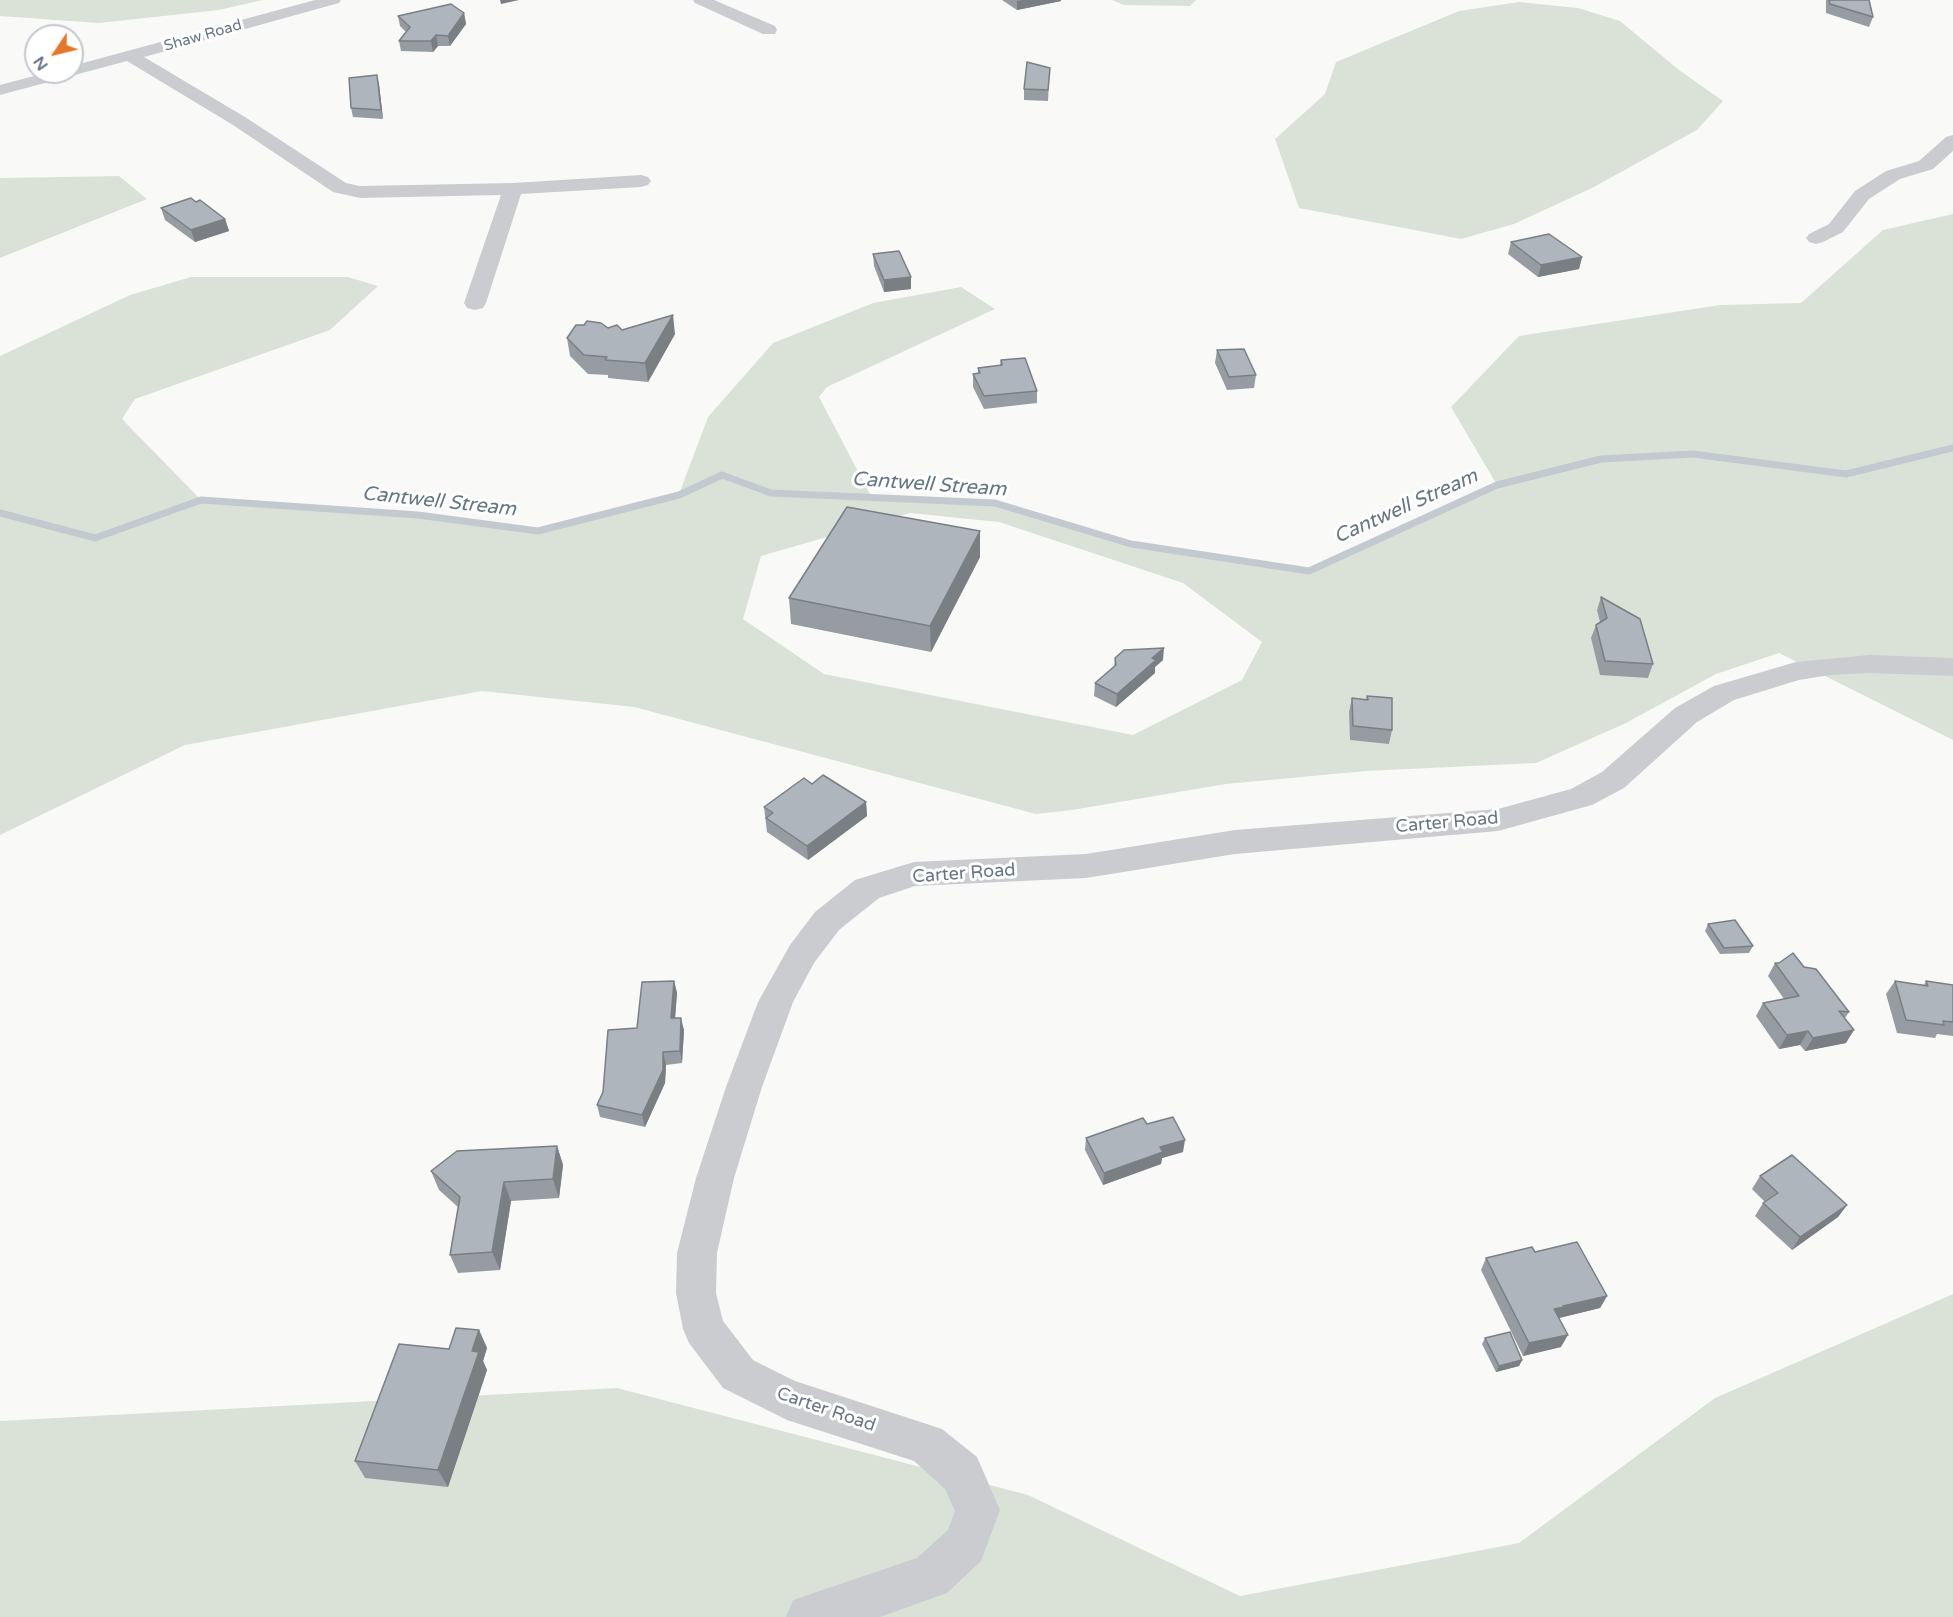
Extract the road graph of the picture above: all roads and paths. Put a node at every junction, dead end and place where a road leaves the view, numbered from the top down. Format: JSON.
{"nodes":[{"id":1,"x":333,"y":0,"type":"edge"},
{"id":2,"x":701,"y":0,"type":"edge"},
{"id":3,"x":770,"y":30,"type":"dead end"},
{"id":4,"x":132,"y":57,"type":"junction"},
{"id":5,"x":84,"y":69,"type":"edge"},
{"id":6,"x":24,"y":84,"type":"edge"},
{"id":7,"x":0,"y":90,"type":"edge"},
{"id":8,"x":1953,"y":141,"type":"edge"},
{"id":9,"x":641,"y":181,"type":"dead end"},
{"id":10,"x":513,"y":189,"type":"junction"},
{"id":11,"x":1816,"y":238,"type":"dead end"},
{"id":12,"x":475,"y":303,"type":"dead end"},
{"id":13,"x":1953,"y":667,"type":"edge"},
{"id":14,"x":810,"y":1617,"type":"edge"}],
"edges":[{"from":1,"to":4,"type":"street","name":"Shaw Road"},
{"from":2,"to":3,"type":"street"},
{"from":4,"to":5,"type":"street","name":"Shaw Road"},
{"from":4,"to":10,"type":"street"},
{"from":6,"to":7,"type":"street","name":"Shaw Road"},
{"from":8,"to":11,"type":"street"},
{"from":9,"to":10,"type":"street"},
{"from":10,"to":12,"type":"street"},
{"from":13,"to":14,"type":"street","name":"Carter Road"}]}
